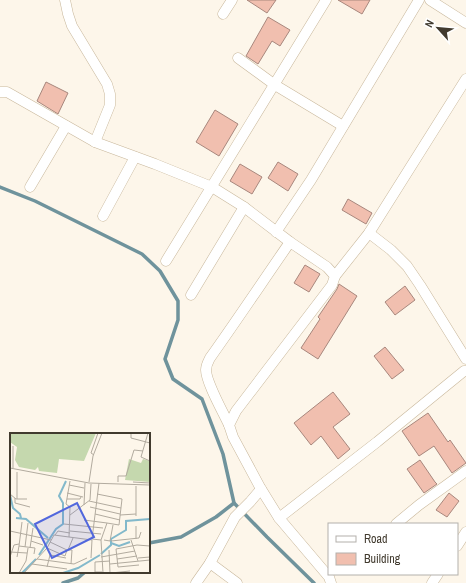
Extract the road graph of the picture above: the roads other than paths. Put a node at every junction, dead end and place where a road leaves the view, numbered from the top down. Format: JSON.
{"nodes":[{"id":1,"x":65,"y":0,"type":"edge"},
{"id":2,"x":232,"y":0,"type":"edge"},
{"id":3,"x":326,"y":0,"type":"edge"},
{"id":4,"x":418,"y":0,"type":"edge"},
{"id":5,"x":430,"y":0,"type":"edge"},
{"id":6,"x":223,"y":14,"type":"dead end"},
{"id":7,"x":466,"y":23,"type":"edge"},
{"id":8,"x":238,"y":58,"type":"dead end"},
{"id":9,"x":466,"y":79,"type":"edge"},
{"id":10,"x":274,"y":85,"type":"junction"},
{"id":11,"x":0,"y":92,"type":"edge"},
{"id":12,"x":66,"y":126,"type":"junction"},
{"id":13,"x":343,"y":126,"type":"junction"},
{"id":14,"x":95,"y":142,"type":"junction"},
{"id":15,"x":135,"y":157,"type":"junction"},
{"id":16,"x":30,"y":187,"type":"dead end"},
{"id":17,"x":212,"y":187,"type":"junction"},
{"id":18,"x":244,"y":207,"type":"junction"},
{"id":19,"x":103,"y":216,"type":"dead end"},
{"id":20,"x":276,"y":232,"type":"junction"},
{"id":21,"x":369,"y":233,"type":"junction"},
{"id":22,"x":290,"y":242,"type":"junction"},
{"id":23,"x":166,"y":261,"type":"dead end"},
{"id":24,"x":335,"y":276,"type":"junction"},
{"id":25,"x":191,"y":295,"type":"dead end"},
{"id":26,"x":466,"y":359,"type":"edge"},
{"id":27,"x":466,"y":371,"type":"edge"},
{"id":28,"x":229,"y":425,"type":"junction"},
{"id":29,"x":466,"y":471,"type":"edge"},
{"id":30,"x":261,"y":489,"type":"junction"},
{"id":31,"x":279,"y":518,"type":"junction"},
{"id":32,"x":397,"y":523,"type":"edge"},
{"id":33,"x":466,"y":532,"type":"edge"},
{"id":34,"x":458,"y":544,"type":"edge"},
{"id":35,"x":210,"y":563,"type":"junction"},
{"id":36,"x":328,"y":575,"type":"edge"},
{"id":37,"x":196,"y":583,"type":"edge"},
{"id":38,"x":238,"y":583,"type":"edge"}],
"edges":[{"from":1,"to":14,"type":"street"},
{"from":2,"to":6,"type":"street"},
{"from":3,"to":10,"type":"street"},
{"from":4,"to":13,"type":"street"},
{"from":5,"to":7,"type":"street"},
{"from":8,"to":10,"type":"street"},
{"from":9,"to":21,"type":"street"},
{"from":10,"to":13,"type":"street"},
{"from":10,"to":17,"type":"street"},
{"from":11,"to":12,"type":"street"},
{"from":12,"to":14,"type":"street"},
{"from":12,"to":16,"type":"street"},
{"from":13,"to":20,"type":"street"},
{"from":14,"to":15,"type":"street"},
{"from":15,"to":17,"type":"street"},
{"from":15,"to":19,"type":"street"},
{"from":17,"to":18,"type":"street"},
{"from":17,"to":23,"type":"street"},
{"from":18,"to":20,"type":"street"},
{"from":18,"to":25,"type":"street"},
{"from":20,"to":22,"type":"street"},
{"from":21,"to":24,"type":"street"},
{"from":21,"to":26,"type":"street"},
{"from":22,"to":24,"type":"street"},
{"from":22,"to":28,"type":"street"},
{"from":24,"to":28,"type":"street"},
{"from":27,"to":31,"type":"street"},
{"from":28,"to":30,"type":"street"},
{"from":29,"to":32,"type":"street"},
{"from":30,"to":31,"type":"street"},
{"from":30,"to":35,"type":"street"},
{"from":31,"to":36,"type":"street"},
{"from":33,"to":34,"type":"street"},
{"from":35,"to":37,"type":"street"},
{"from":35,"to":38,"type":"street"}]}
